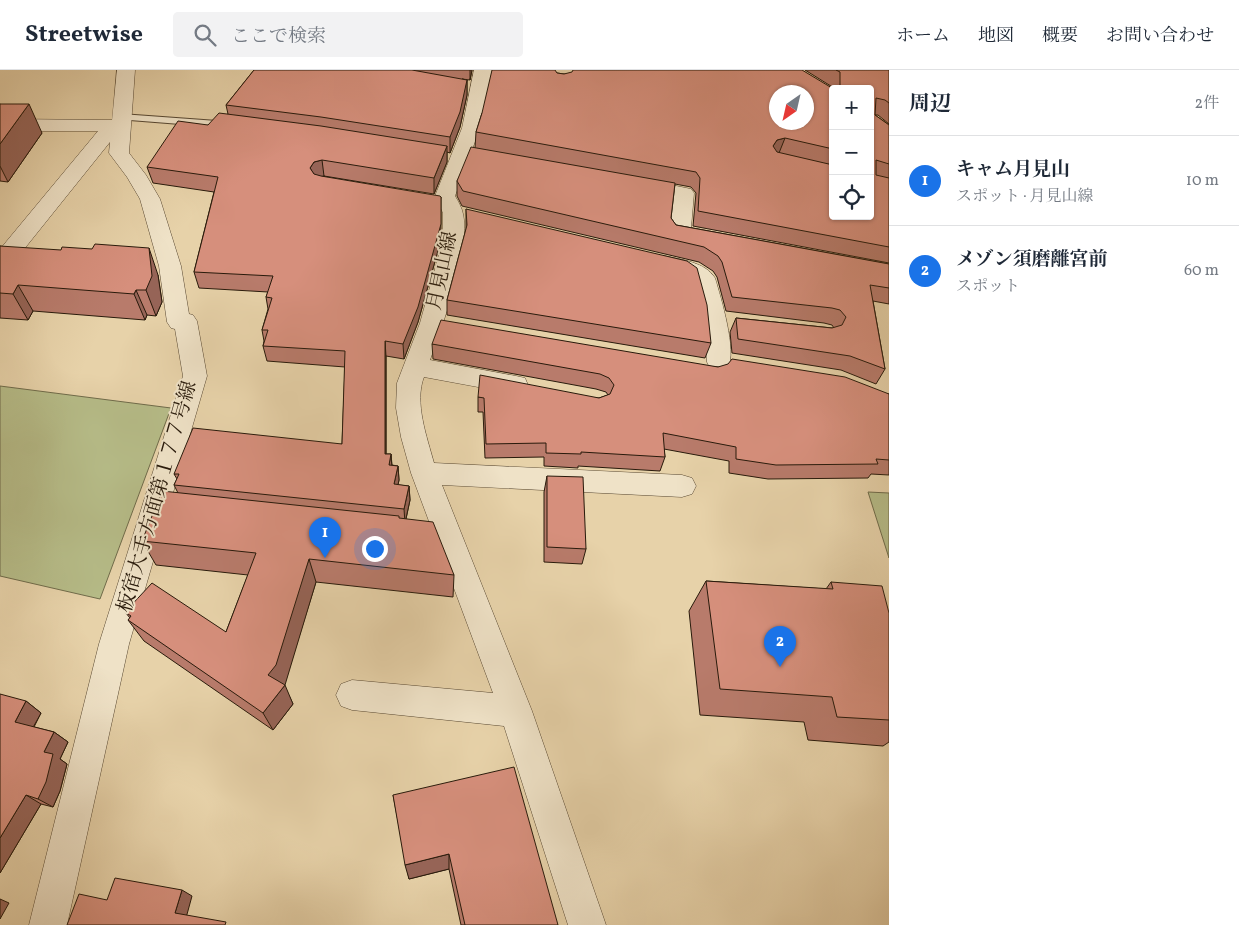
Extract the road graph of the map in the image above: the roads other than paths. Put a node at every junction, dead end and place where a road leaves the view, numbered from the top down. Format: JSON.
{"nodes":[{"id":1,"x":126,"y":70,"type":"edge"},
{"id":2,"x":473,"y":81,"type":"edge"},
{"id":3,"x":118,"y":123,"type":"junction"},
{"id":4,"x":0,"y":125,"type":"edge"},
{"id":5,"x":241,"y":126,"type":"edge"},
{"id":6,"x":617,"y":181,"type":"edge"},
{"id":7,"x":696,"y":236,"type":"junction"},
{"id":8,"x":725,"y":241,"type":"edge"},
{"id":9,"x":5,"y":252,"type":"edge"},
{"id":10,"x":38,"y":255,"type":"edge"},
{"id":11,"x":642,"y":258,"type":"edge"},
{"id":12,"x":690,"y":269,"type":"junction"},
{"id":13,"x":720,"y":365,"type":"edge"},
{"id":14,"x":416,"y":366,"type":"junction"},
{"id":15,"x":539,"y":390,"type":"edge"},
{"id":16,"x":424,"y":473,"type":"junction"},
{"id":17,"x":682,"y":486,"type":"dead end"},
{"id":18,"x":352,"y":695,"type":"dead end"},
{"id":19,"x":516,"y":711,"type":"junction"},
{"id":20,"x":48,"y":925,"type":"edge"},
{"id":21,"x":586,"y":925,"type":"edge"}],
"edges":[{"from":1,"to":3,"type":"street","name":"板宿大手方面第１７７号線"},
{"from":2,"to":14,"type":"street","name":"月見山線"},
{"from":3,"to":4,"type":"street"},
{"from":3,"to":5,"type":"lane"},
{"from":3,"to":9,"type":"street"},
{"from":3,"to":20,"type":"street","name":"板宿大手方面第１７７号線"},
{"from":6,"to":7,"type":"street"},
{"from":7,"to":8,"type":"street"},
{"from":7,"to":12,"type":"street"},
{"from":9,"to":10,"type":"street"},
{"from":11,"to":12,"type":"street"},
{"from":12,"to":13,"type":"street"},
{"from":14,"to":15,"type":"street"},
{"from":14,"to":16,"type":"street","name":"月見山線"},
{"from":16,"to":17,"type":"street"},
{"from":16,"to":19,"type":"street","name":"月見山線"},
{"from":18,"to":19,"type":"street"},
{"from":19,"to":21,"type":"street","name":"月見山線"}]}
